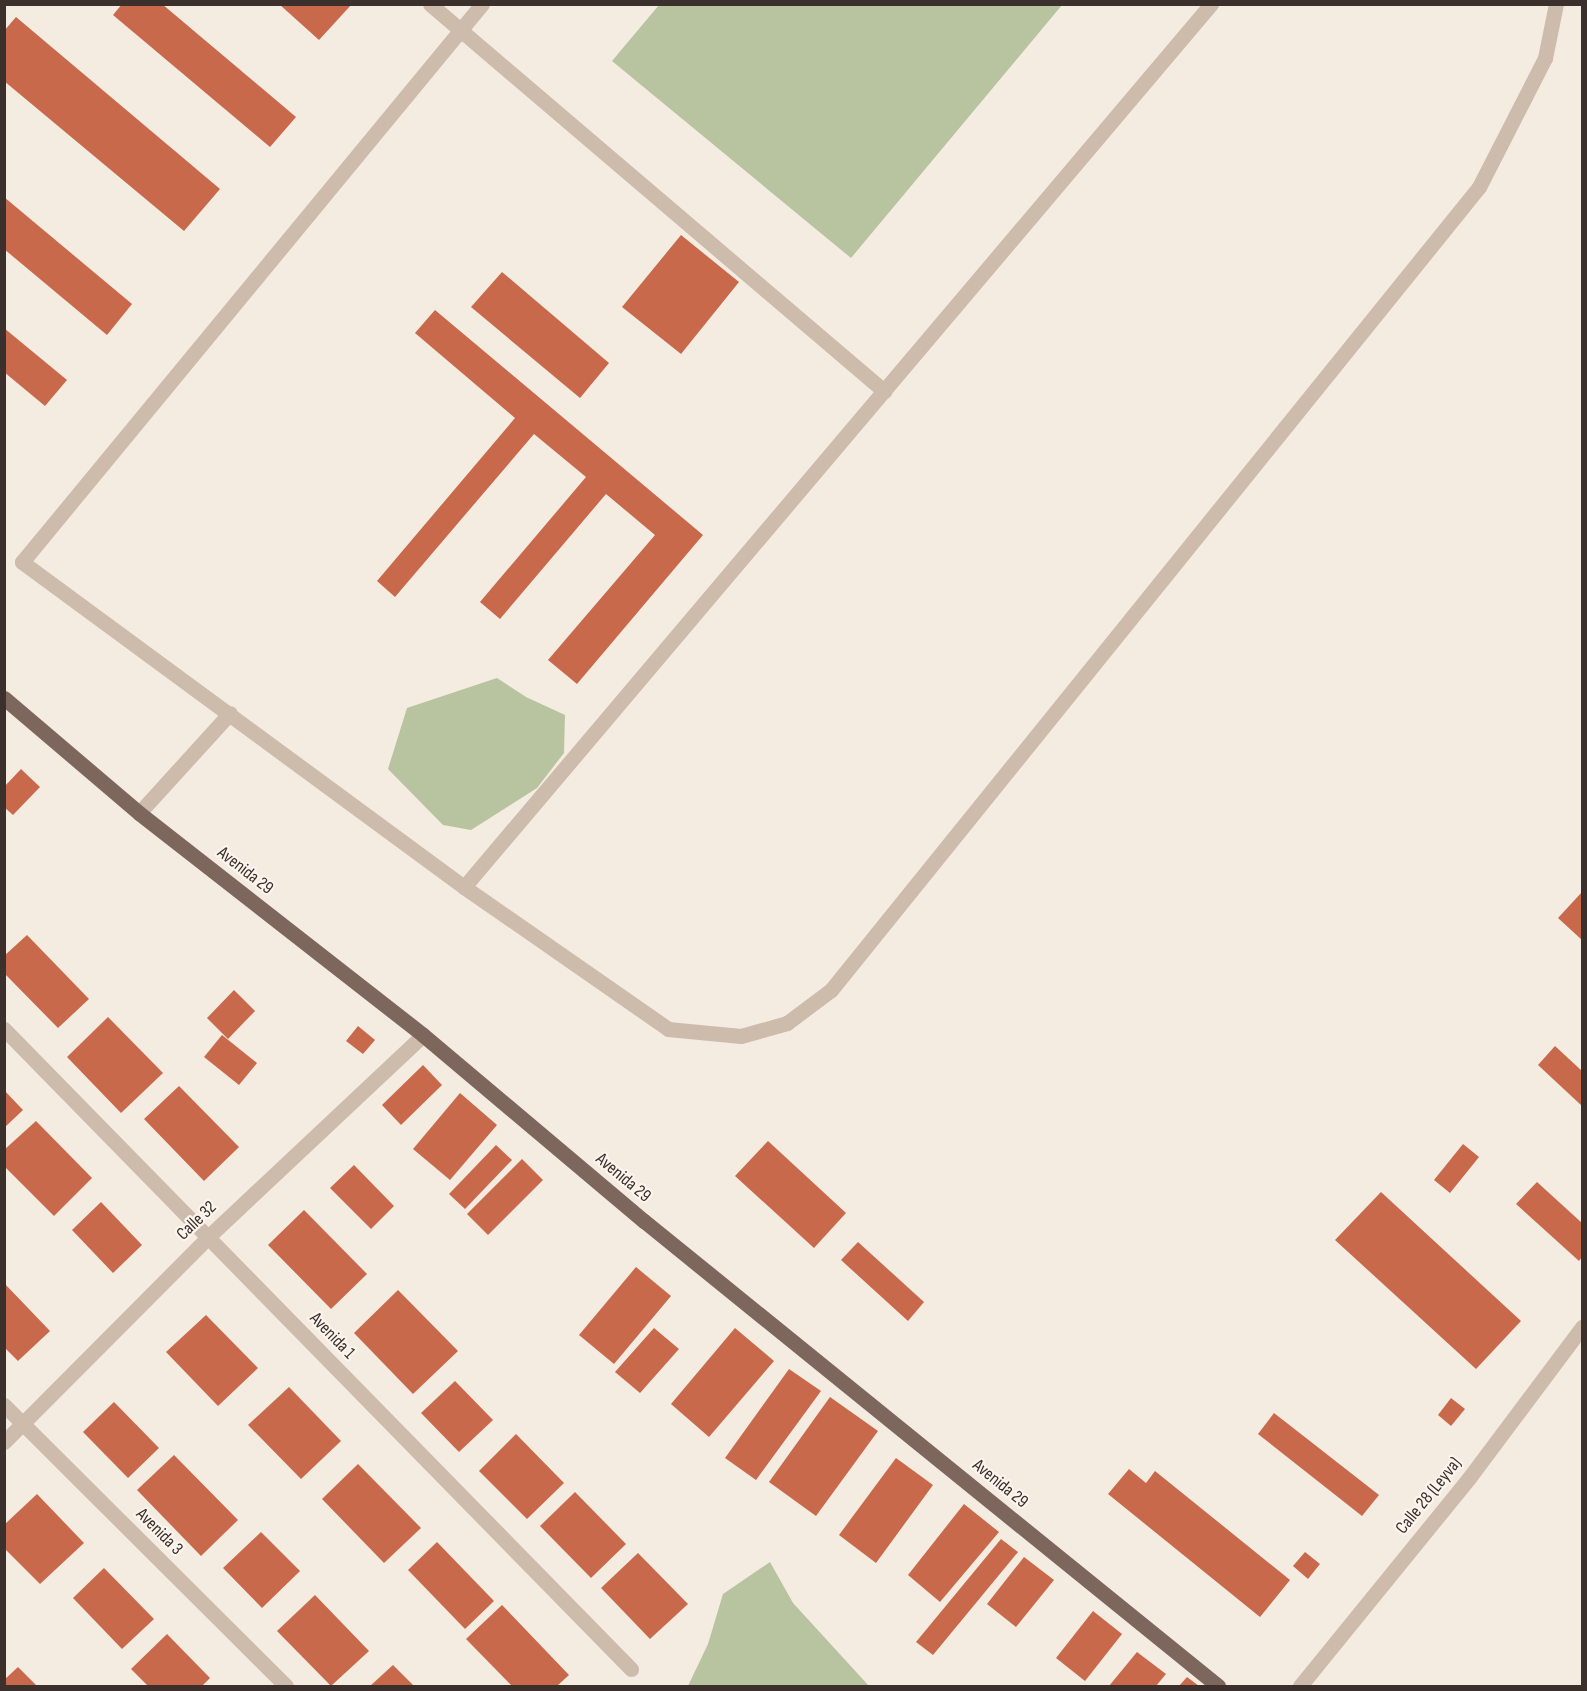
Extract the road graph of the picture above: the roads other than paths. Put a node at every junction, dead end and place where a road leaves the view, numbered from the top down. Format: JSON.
{"nodes":[{"id":1,"x":430,"y":4,"type":"edge"},
{"id":2,"x":482,"y":4,"type":"edge"},
{"id":3,"x":1211,"y":4,"type":"edge"},
{"id":4,"x":1556,"y":4,"type":"edge"},
{"id":5,"x":461,"y":31,"type":"junction"},
{"id":6,"x":884,"y":391,"type":"junction"},
{"id":7,"x":4,"y":698,"type":"edge"},
{"id":8,"x":230,"y":713,"type":"junction"},
{"id":9,"x":139,"y":813,"type":"junction"},
{"id":10,"x":464,"y":887,"type":"junction"},
{"id":11,"x":4,"y":1029,"type":"edge"},
{"id":12,"x":423,"y":1035,"type":"junction"},
{"id":13,"x":208,"y":1237,"type":"junction"},
{"id":14,"x":1582,"y":1327,"type":"edge"},
{"id":15,"x":4,"y":1405,"type":"edge"},
{"id":16,"x":22,"y":1424,"type":"junction"},
{"id":17,"x":4,"y":1442,"type":"edge"},
{"id":18,"x":631,"y":1669,"type":"dead end"},
{"id":19,"x":286,"y":1686,"type":"edge"},
{"id":20,"x":1218,"y":1686,"type":"edge"},
{"id":21,"x":1300,"y":1686,"type":"edge"}],
"edges":[{"from":1,"to":5,"type":"street"},
{"from":2,"to":5,"type":"street"},
{"from":3,"to":6,"type":"street"},
{"from":4,"to":10,"type":"street"},
{"from":5,"to":6,"type":"street"},
{"from":5,"to":8,"type":"street"},
{"from":6,"to":10,"type":"street"},
{"from":7,"to":9,"type":"main road","name":"Avenida 29"},
{"from":8,"to":9,"type":"street"},
{"from":8,"to":10,"type":"street"},
{"from":9,"to":12,"type":"main road","name":"Avenida 29"},
{"from":11,"to":13,"type":"street","name":"Avenida 1"},
{"from":12,"to":13,"type":"street","name":"Calle 32"},
{"from":12,"to":20,"type":"main road","name":"Avenida 29"},
{"from":13,"to":16,"type":"street","name":"Calle 32"},
{"from":13,"to":18,"type":"street","name":"Avenida 1"},
{"from":14,"to":21,"type":"street","name":"Calle 28 (Leyva)"},
{"from":15,"to":16,"type":"street","name":"Avenida 3"},
{"from":16,"to":17,"type":"street","name":"Calle 32"},
{"from":16,"to":19,"type":"street","name":"Avenida 3"}]}
